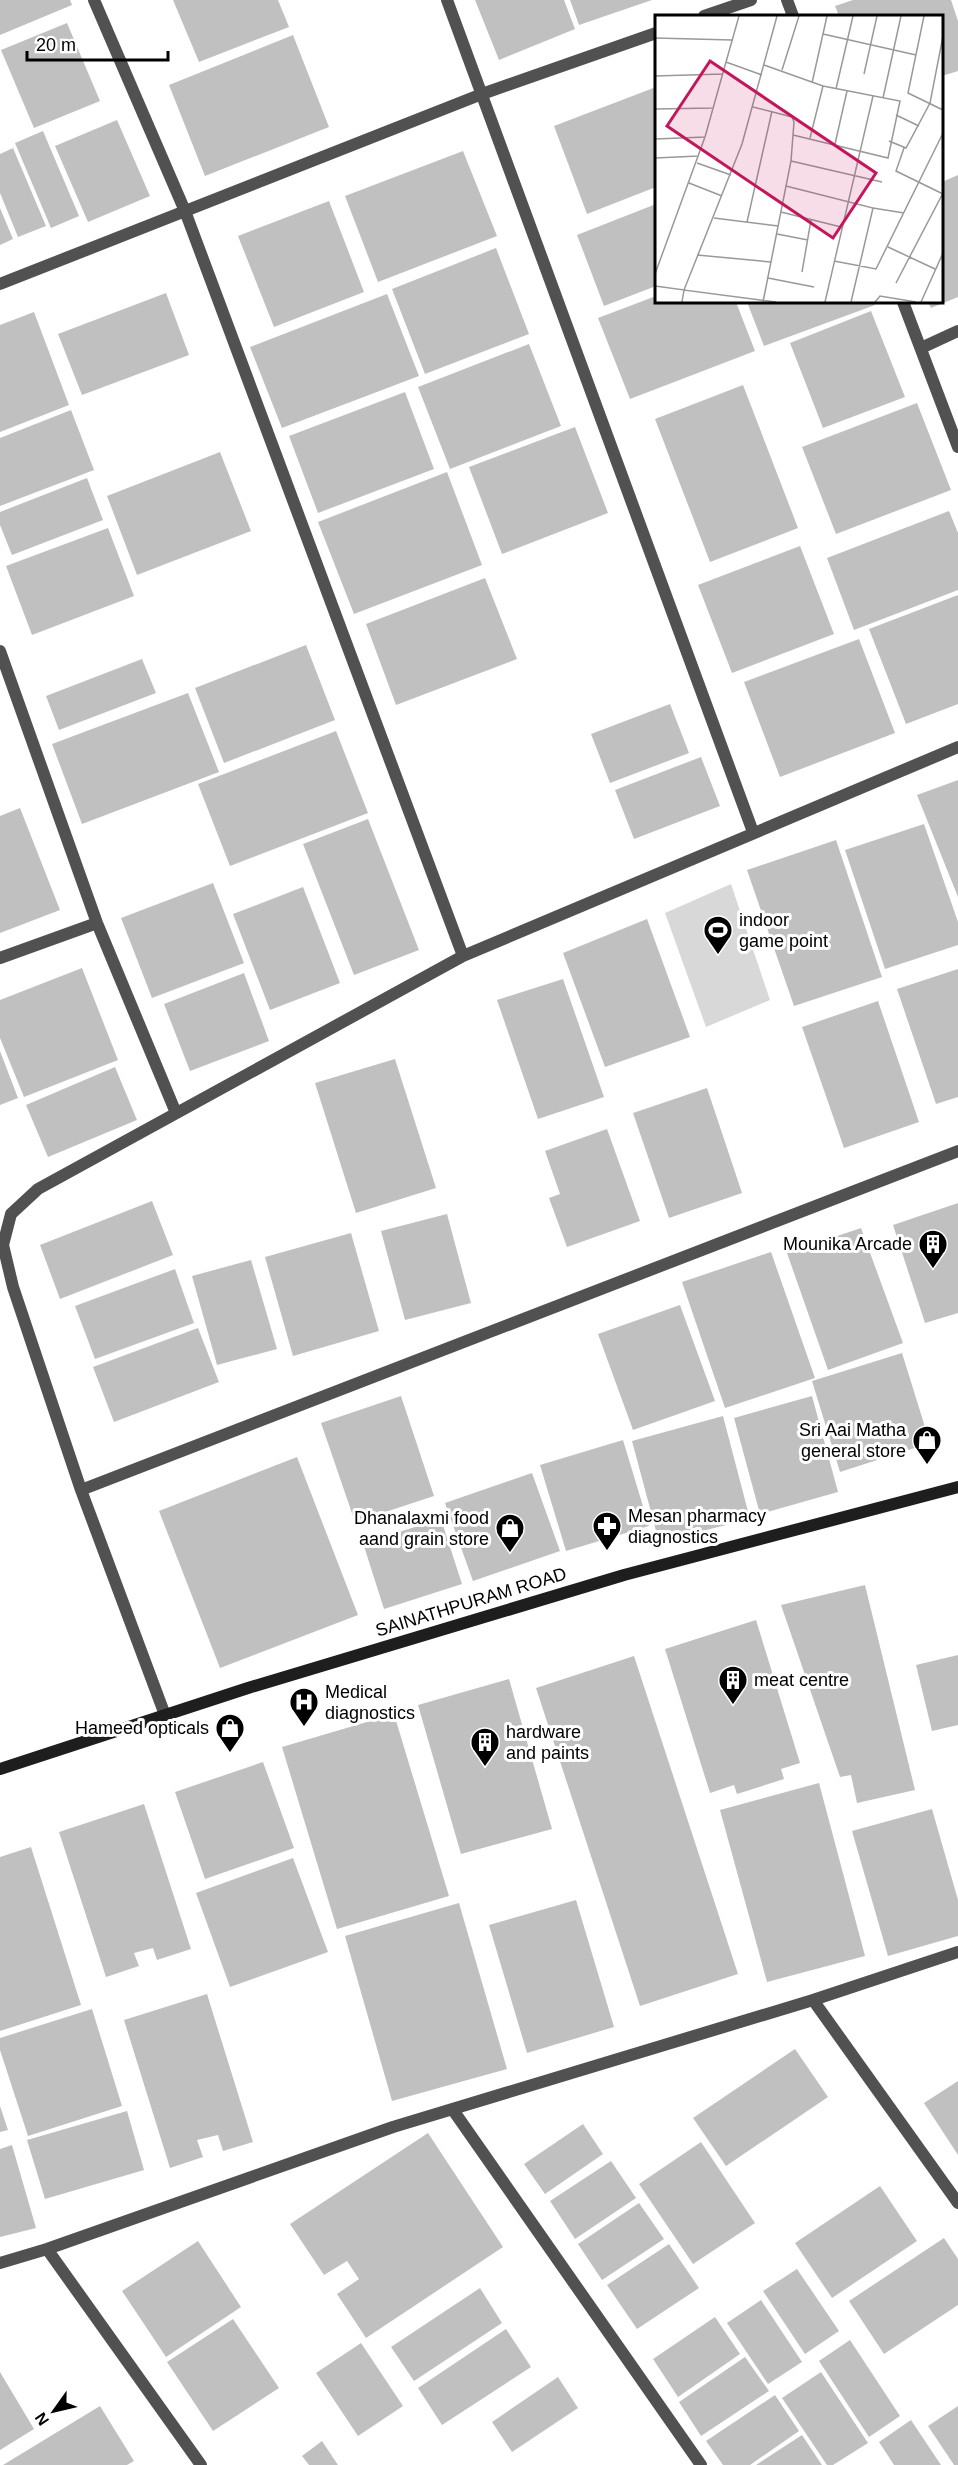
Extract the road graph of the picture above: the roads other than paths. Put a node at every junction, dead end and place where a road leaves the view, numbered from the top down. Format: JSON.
{"nodes":[{"id":1,"x":94,"y":0,"type":"edge"},
{"id":2,"x":447,"y":0,"type":"edge"},
{"id":3,"x":751,"y":0,"type":"edge"},
{"id":4,"x":787,"y":0,"type":"edge"},
{"id":5,"x":707,"y":15,"type":"edge"},
{"id":6,"x":793,"y":15,"type":"edge"},
{"id":7,"x":655,"y":34,"type":"edge"},
{"id":8,"x":482,"y":94,"type":"junction"},
{"id":9,"x":185,"y":211,"type":"junction"},
{"id":10,"x":0,"y":284,"type":"edge"},
{"id":11,"x":903,"y":303,"type":"edge"},
{"id":12,"x":958,"y":331,"type":"edge"},
{"id":13,"x":921,"y":348,"type":"junction"},
{"id":14,"x":958,"y":447,"type":"edge"},
{"id":15,"x":0,"y":651,"type":"edge"},
{"id":16,"x":958,"y":747,"type":"edge"},
{"id":17,"x":753,"y":832,"type":"junction"},
{"id":18,"x":97,"y":923,"type":"junction"},
{"id":19,"x":464,"y":956,"type":"junction"},
{"id":20,"x":0,"y":958,"type":"edge"},
{"id":21,"x":176,"y":1113,"type":"junction"},
{"id":22,"x":958,"y":1151,"type":"edge"},
{"id":23,"x":958,"y":1487,"type":"edge"},
{"id":24,"x":81,"y":1490,"type":"junction"},
{"id":25,"x":165,"y":1715,"type":"junction"},
{"id":26,"x":0,"y":1769,"type":"edge"},
{"id":27,"x":958,"y":1952,"type":"edge"},
{"id":28,"x":813,"y":2000,"type":"junction"},
{"id":29,"x":453,"y":2110,"type":"junction"},
{"id":30,"x":958,"y":2203,"type":"edge"},
{"id":31,"x":47,"y":2249,"type":"junction"},
{"id":32,"x":0,"y":2263,"type":"edge"},
{"id":33,"x":201,"y":2465,"type":"edge"},
{"id":34,"x":701,"y":2465,"type":"edge"}],
"edges":[{"from":1,"to":9,"type":"street"},
{"from":2,"to":8,"type":"street"},
{"from":3,"to":5,"type":"street"},
{"from":4,"to":6,"type":"street"},
{"from":7,"to":8,"type":"street"},
{"from":8,"to":9,"type":"street"},
{"from":8,"to":17,"type":"street"},
{"from":9,"to":10,"type":"street"},
{"from":9,"to":19,"type":"street"},
{"from":11,"to":13,"type":"street"},
{"from":12,"to":13,"type":"street"},
{"from":13,"to":14,"type":"street"},
{"from":15,"to":18,"type":"street"},
{"from":16,"to":17,"type":"street"},
{"from":17,"to":19,"type":"street"},
{"from":18,"to":20,"type":"street"},
{"from":18,"to":21,"type":"street"},
{"from":19,"to":21,"type":"street"},
{"from":21,"to":24,"type":"street"},
{"from":22,"to":24,"type":"street"},
{"from":23,"to":25,"type":"street","name":"SAINATHPURAM ROAD"},
{"from":24,"to":25,"type":"street"},
{"from":25,"to":26,"type":"street","name":"SAINATHPURAM ROAD"},
{"from":27,"to":28,"type":"street"},
{"from":28,"to":29,"type":"street"},
{"from":28,"to":30,"type":"street"},
{"from":29,"to":31,"type":"street"},
{"from":29,"to":34,"type":"street"},
{"from":31,"to":32,"type":"street"},
{"from":31,"to":33,"type":"street"}]}
